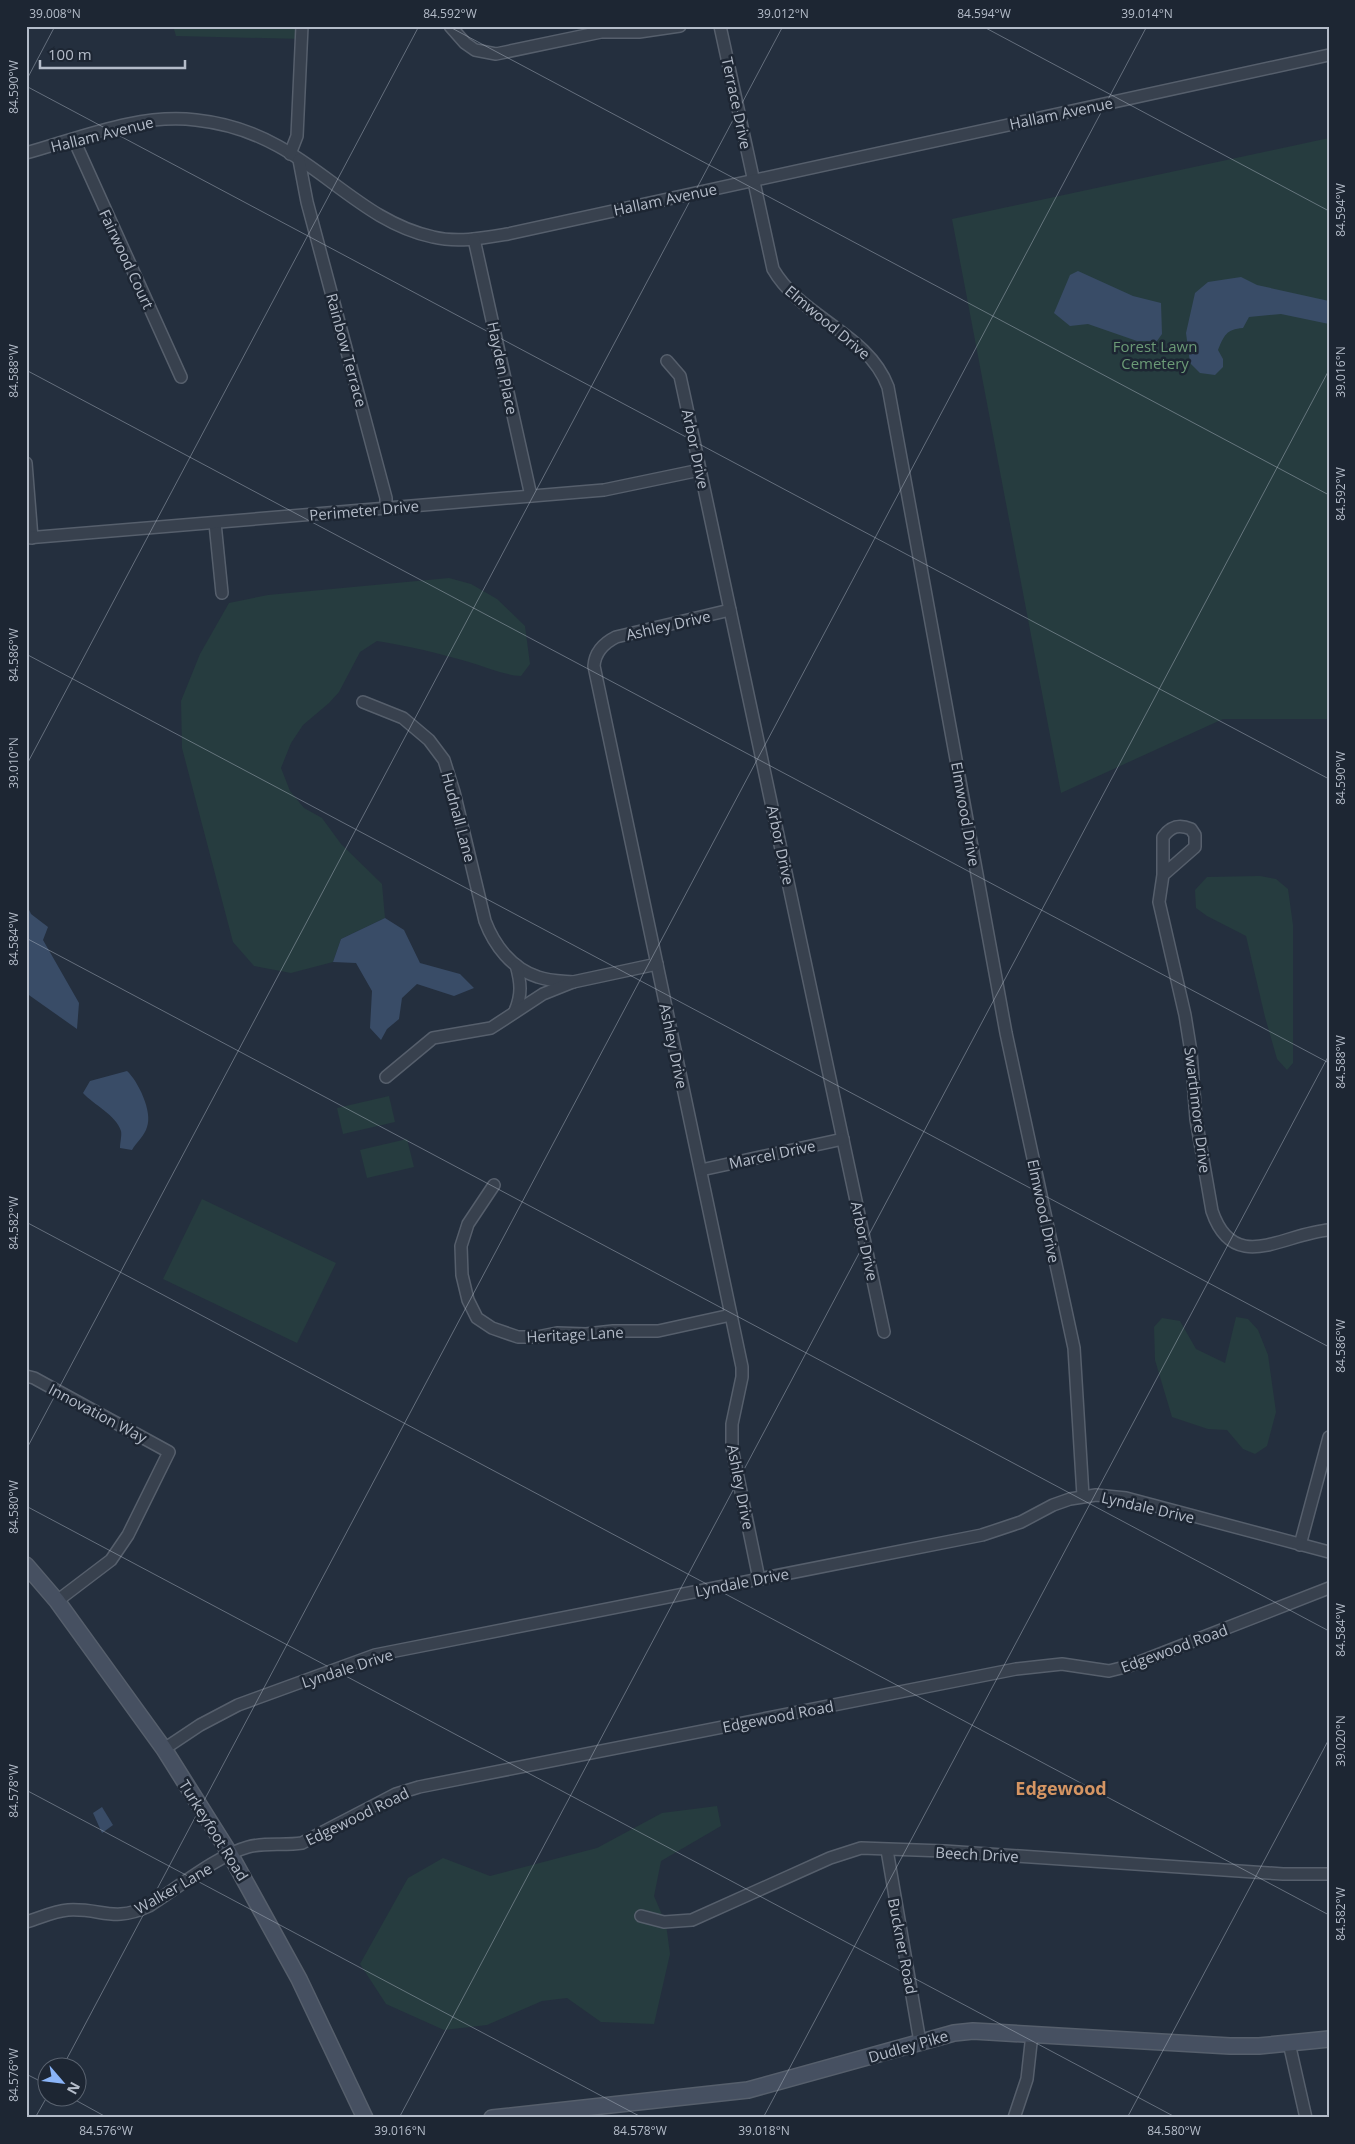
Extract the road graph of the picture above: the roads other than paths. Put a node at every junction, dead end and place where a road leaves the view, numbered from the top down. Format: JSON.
{"nodes":[{"id":1,"x":302,"y":26,"type":"edge"},
{"id":2,"x":450,"y":26,"type":"edge"},
{"id":3,"x":680,"y":26,"type":"edge"},
{"id":4,"x":720,"y":26,"type":"edge"},
{"id":5,"x":575,"y":31,"type":"edge"},
{"id":6,"x":1329,"y":55,"type":"edge"},
{"id":7,"x":74,"y":140,"type":"junction"},
{"id":8,"x":26,"y":153,"type":"edge"},
{"id":9,"x":294,"y":157,"type":"junction"},
{"id":10,"x":326,"y":179,"type":"junction"},
{"id":11,"x":753,"y":180,"type":"junction"},
{"id":12,"x":307,"y":192,"type":"junction"},
{"id":13,"x":474,"y":239,"type":"junction"},
{"id":14,"x":667,"y":361,"type":"dead end"},
{"id":15,"x":181,"y":377,"type":"dead end"},
{"id":16,"x":26,"y":463,"type":"edge"},
{"id":17,"x":700,"y":470,"type":"junction"},
{"id":18,"x":531,"y":496,"type":"junction"},
{"id":19,"x":386,"y":508,"type":"junction"},
{"id":20,"x":215,"y":523,"type":"junction"},
{"id":21,"x":29,"y":538,"type":"edge"},
{"id":22,"x":222,"y":593,"type":"dead end"},
{"id":23,"x":730,"y":610,"type":"junction"},
{"id":24,"x":363,"y":702,"type":"dead end"},
{"id":25,"x":1163,"y":875,"type":"dead end"},
{"id":26,"x":657,"y":964,"type":"junction"},
{"id":27,"x":516,"y":965,"type":"junction"},
{"id":28,"x":573,"y":982,"type":"junction"},
{"id":29,"x":515,"y":1011,"type":"junction"},
{"id":30,"x":386,"y":1077,"type":"dead end"},
{"id":31,"x":843,"y":1139,"type":"junction"},
{"id":32,"x":701,"y":1170,"type":"junction"},
{"id":33,"x":494,"y":1185,"type":"dead end"},
{"id":34,"x":1329,"y":1230,"type":"edge"},
{"id":35,"x":731,"y":1315,"type":"junction"},
{"id":36,"x":884,"y":1332,"type":"dead end"},
{"id":37,"x":26,"y":1376,"type":"edge"},
{"id":38,"x":1329,"y":1437,"type":"edge"},
{"id":39,"x":1083,"y":1496,"type":"junction"},
{"id":40,"x":1300,"y":1545,"type":"junction"},
{"id":41,"x":1329,"y":1552,"type":"edge"},
{"id":42,"x":26,"y":1565,"type":"edge"},
{"id":43,"x":759,"y":1579,"type":"junction"},
{"id":44,"x":1329,"y":1588,"type":"edge"},
{"id":45,"x":57,"y":1601,"type":"junction"},
{"id":46,"x":164,"y":1749,"type":"junction"},
{"id":47,"x":887,"y":1850,"type":"junction"},
{"id":48,"x":230,"y":1854,"type":"junction"},
{"id":49,"x":1329,"y":1874,"type":"edge"},
{"id":50,"x":642,"y":1916,"type":"dead end"},
{"id":51,"x":26,"y":1922,"type":"edge"},
{"id":52,"x":1032,"y":2034,"type":"junction"},
{"id":53,"x":1329,"y":2039,"type":"edge"},
{"id":54,"x":920,"y":2042,"type":"junction"},
{"id":55,"x":1289,"y":2043,"type":"junction"},
{"id":56,"x":365,"y":2118,"type":"edge"},
{"id":57,"x":492,"y":2118,"type":"edge"},
{"id":58,"x":1014,"y":2118,"type":"edge"},
{"id":59,"x":1306,"y":2118,"type":"edge"}],
"edges":[{"from":1,"to":9,"type":"street"},
{"from":2,"to":5,"type":"street"},
{"from":3,"to":5,"type":"street"},
{"from":4,"to":11,"type":"street","name":"Terrace Drive"},
{"from":6,"to":11,"type":"street","name":"Hallam Avenue"},
{"from":7,"to":8,"type":"street","name":"Hallam Avenue"},
{"from":7,"to":9,"type":"street","name":"Hallam Avenue"},
{"from":7,"to":15,"type":"street","name":"Fairwood Court"},
{"from":9,"to":10,"type":"street","name":"Hallam Avenue"},
{"from":9,"to":12,"type":"street","name":"Rainbow Terrace"},
{"from":10,"to":12,"type":"street"},
{"from":10,"to":13,"type":"street","name":"Hallam Avenue"},
{"from":11,"to":13,"type":"street","name":"Hallam Avenue"},
{"from":11,"to":39,"type":"street","name":"Elmwood Drive"},
{"from":12,"to":19,"type":"street","name":"Rainbow Terrace"},
{"from":13,"to":18,"type":"street","name":"Hayden Place"},
{"from":14,"to":17,"type":"street","name":"Arbor Drive"},
{"from":16,"to":21,"type":"street"},
{"from":17,"to":18,"type":"street","name":"Perimeter Drive"},
{"from":17,"to":23,"type":"street","name":"Arbor Drive"},
{"from":18,"to":19,"type":"street","name":"Perimeter Drive"},
{"from":19,"to":20,"type":"street","name":"Perimeter Drive"},
{"from":20,"to":21,"type":"street","name":"Perimeter Drive"},
{"from":20,"to":22,"type":"street"},
{"from":23,"to":26,"type":"street","name":"Ashley Drive"},
{"from":23,"to":31,"type":"street","name":"Arbor Drive"},
{"from":24,"to":27,"type":"street","name":"Hudnall Lane"},
{"from":25,"to":34,"type":"street","name":"Swarthmore Drive"},
{"from":26,"to":28,"type":"street","name":"Hudnall Lane"},
{"from":26,"to":32,"type":"street","name":"Ashley Drive"},
{"from":27,"to":28,"type":"street","name":"Hudnall Lane"},
{"from":27,"to":29,"type":"street"},
{"from":28,"to":29,"type":"street","name":"Hudnall Lane"},
{"from":29,"to":30,"type":"street","name":"Hudnall Lane"},
{"from":31,"to":32,"type":"street","name":"Marcel Drive"},
{"from":31,"to":36,"type":"street","name":"Arbor Drive"},
{"from":32,"to":35,"type":"street","name":"Ashley Drive"},
{"from":33,"to":35,"type":"street","name":"Heritage Lane"},
{"from":35,"to":43,"type":"street","name":"Ashley Drive"},
{"from":37,"to":45,"type":"street","name":"Innovation Way"},
{"from":38,"to":40,"type":"street"},
{"from":39,"to":40,"type":"street","name":"Lyndale Drive"},
{"from":39,"to":43,"type":"street","name":"Lyndale Drive"},
{"from":40,"to":41,"type":"street","name":"Lyndale Drive"},
{"from":42,"to":45,"type":"street","name":"Turkeyfoot Road"},
{"from":43,"to":46,"type":"street","name":"Lyndale Drive"},
{"from":44,"to":48,"type":"street","name":"Edgewood Road"},
{"from":45,"to":46,"type":"street","name":"Turkeyfoot Road"},
{"from":46,"to":48,"type":"street","name":"Turkeyfoot Road"},
{"from":47,"to":49,"type":"street","name":"Beech Drive"},
{"from":47,"to":50,"type":"street","name":"Beech Drive"},
{"from":47,"to":54,"type":"street","name":"Buckner Road"},
{"from":48,"to":51,"type":"street","name":"Walker Lane"},
{"from":48,"to":56,"type":"street","name":"Turkeyfoot Road"},
{"from":52,"to":54,"type":"street","name":"Dudley Pike"},
{"from":52,"to":55,"type":"street","name":"Dudley Pike"},
{"from":52,"to":58,"type":"street"},
{"from":53,"to":55,"type":"street","name":"Dudley Pike"},
{"from":54,"to":57,"type":"street","name":"Dudley Pike"},
{"from":55,"to":59,"type":"street"}]}
